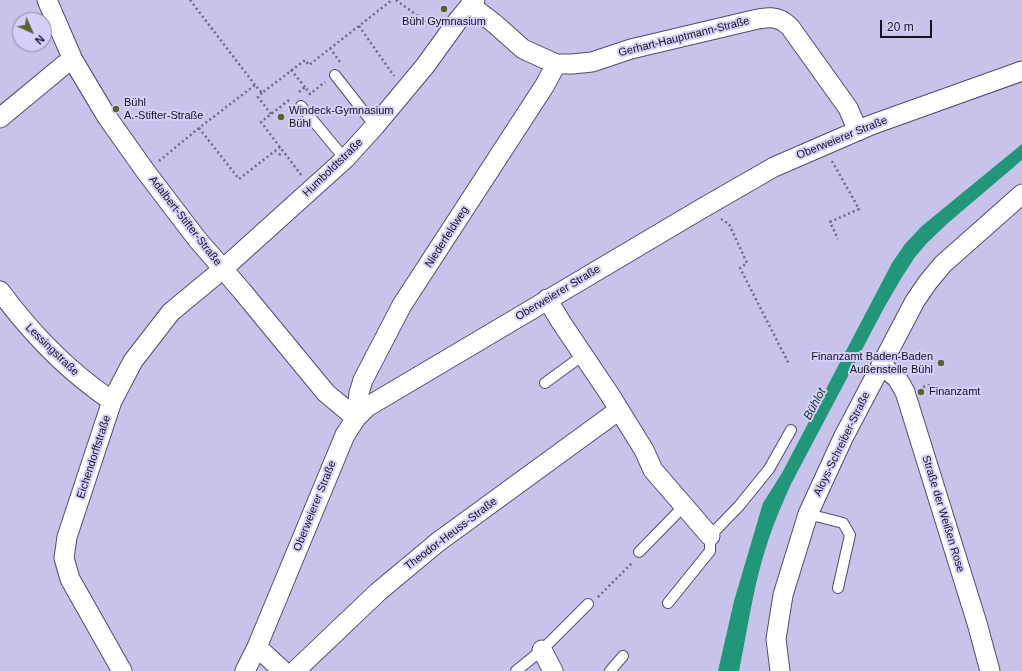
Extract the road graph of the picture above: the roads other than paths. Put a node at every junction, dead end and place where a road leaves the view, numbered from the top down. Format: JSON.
{"nodes":[{"id":1,"x":48,"y":0,"type":"edge"},
{"id":2,"x":472,"y":3,"type":"edge"},
{"id":3,"x":73,"y":60,"type":"junction"},
{"id":4,"x":556,"y":64,"type":"junction"},
{"id":5,"x":1022,"y":71,"type":"edge"},
{"id":6,"x":335,"y":75,"type":"road end"},
{"id":7,"x":302,"y":106,"type":"dead end"},
{"id":8,"x":0,"y":118,"type":"edge"},
{"id":9,"x":375,"y":126,"type":"junction"},
{"id":10,"x":858,"y":131,"type":"junction"},
{"id":11,"x":346,"y":159,"type":"junction"},
{"id":12,"x":1022,"y":194,"type":"edge"},
{"id":13,"x":223,"y":269,"type":"junction"},
{"id":14,"x":0,"y":291,"type":"edge"},
{"id":15,"x":547,"y":299,"type":"junction"},
{"id":16,"x":582,"y":356,"type":"junction"},
{"id":17,"x":881,"y":365,"type":"junction"},
{"id":18,"x":545,"y":383,"type":"dead end"},
{"id":19,"x":112,"y":401,"type":"junction"},
{"id":20,"x":619,"y":410,"type":"junction"},
{"id":21,"x":356,"y":418,"type":"junction"},
{"id":22,"x":791,"y":430,"type":"dead end"},
{"id":23,"x":684,"y":506,"type":"junction"},
{"id":24,"x":808,"y":514,"type":"junction"},
{"id":25,"x":710,"y":536,"type":"junction"},
{"id":26,"x":640,"y":552,"type":"road end"},
{"id":27,"x":838,"y":588,"type":"dead end"},
{"id":28,"x":588,"y":604,"type":"road end"},
{"id":29,"x":668,"y":604,"type":"dead end"},
{"id":30,"x":257,"y":647,"type":"junction"},
{"id":31,"x":542,"y":650,"type":"junction"},
{"id":32,"x":623,"y":656,"type":"dead end"},
{"id":33,"x":122,"y":671,"type":"edge"},
{"id":34,"x":245,"y":671,"type":"edge"},
{"id":35,"x":283,"y":671,"type":"edge"},
{"id":36,"x":295,"y":671,"type":"edge"},
{"id":37,"x":516,"y":671,"type":"edge"},
{"id":38,"x":553,"y":671,"type":"edge"},
{"id":39,"x":610,"y":671,"type":"edge"},
{"id":40,"x":780,"y":671,"type":"edge"},
{"id":41,"x":990,"y":671,"type":"edge"}],
"edges":[{"from":1,"to":3,"type":"street","name":"Adalbert-Stifter-Straße"},
{"from":2,"to":4,"type":"street","name":"Gerhart-Hauptmann-Straße"},
{"from":2,"to":9,"type":"street","name":"Humboldtstraße"},
{"from":3,"to":8,"type":"street"},
{"from":3,"to":13,"type":"street","name":"Adalbert-Stifter-Straße"},
{"from":4,"to":10,"type":"street","name":"Gerhart-Hauptmann-Straße"},
{"from":4,"to":21,"type":"street","name":"Niederfeldweg"},
{"from":5,"to":10,"type":"street","name":"Oberweierer Straße"},
{"from":6,"to":9,"type":"lane"},
{"from":7,"to":11,"type":"lane"},
{"from":9,"to":11,"type":"street","name":"Humboldtstraße"},
{"from":10,"to":15,"type":"street","name":"Oberweierer Straße"},
{"from":11,"to":13,"type":"street","name":"Humboldtstraße"},
{"from":12,"to":17,"type":"street","name":"Aloys-Schreiber-Straße"},
{"from":13,"to":19,"type":"street","name":"Eichendorffstraße"},
{"from":13,"to":21,"type":"street","name":"Adalbert-Stifter-Straße"},
{"from":14,"to":19,"type":"street","name":"Lessingstraße"},
{"from":15,"to":16,"type":"street"},
{"from":15,"to":21,"type":"street","name":"Oberweierer Straße"},
{"from":16,"to":18,"type":"lane"},
{"from":16,"to":20,"type":"street"},
{"from":17,"to":24,"type":"street","name":"Aloys-Schreiber-Straße"},
{"from":17,"to":41,"type":"street","name":"Straße der Weißen Rose"},
{"from":19,"to":33,"type":"street","name":"Eichendorffstraße"},
{"from":20,"to":23,"type":"street"},
{"from":20,"to":36,"type":"street","name":"Theodor-Heuss-Straße"},
{"from":21,"to":30,"type":"street","name":"Oberweierer Straße"},
{"from":22,"to":25,"type":"lane"},
{"from":23,"to":25,"type":"street"},
{"from":23,"to":26,"type":"lane"},
{"from":24,"to":27,"type":"lane"},
{"from":24,"to":40,"type":"street","name":"Aloys-Schreiber-Straße"},
{"from":25,"to":29,"type":"lane"},
{"from":28,"to":31,"type":"lane"},
{"from":30,"to":34,"type":"street","name":"Oberweierer Straße"},
{"from":30,"to":35,"type":"street"},
{"from":31,"to":37,"type":"lane"},
{"from":31,"to":38,"type":"street"},
{"from":32,"to":39,"type":"lane"}]}
